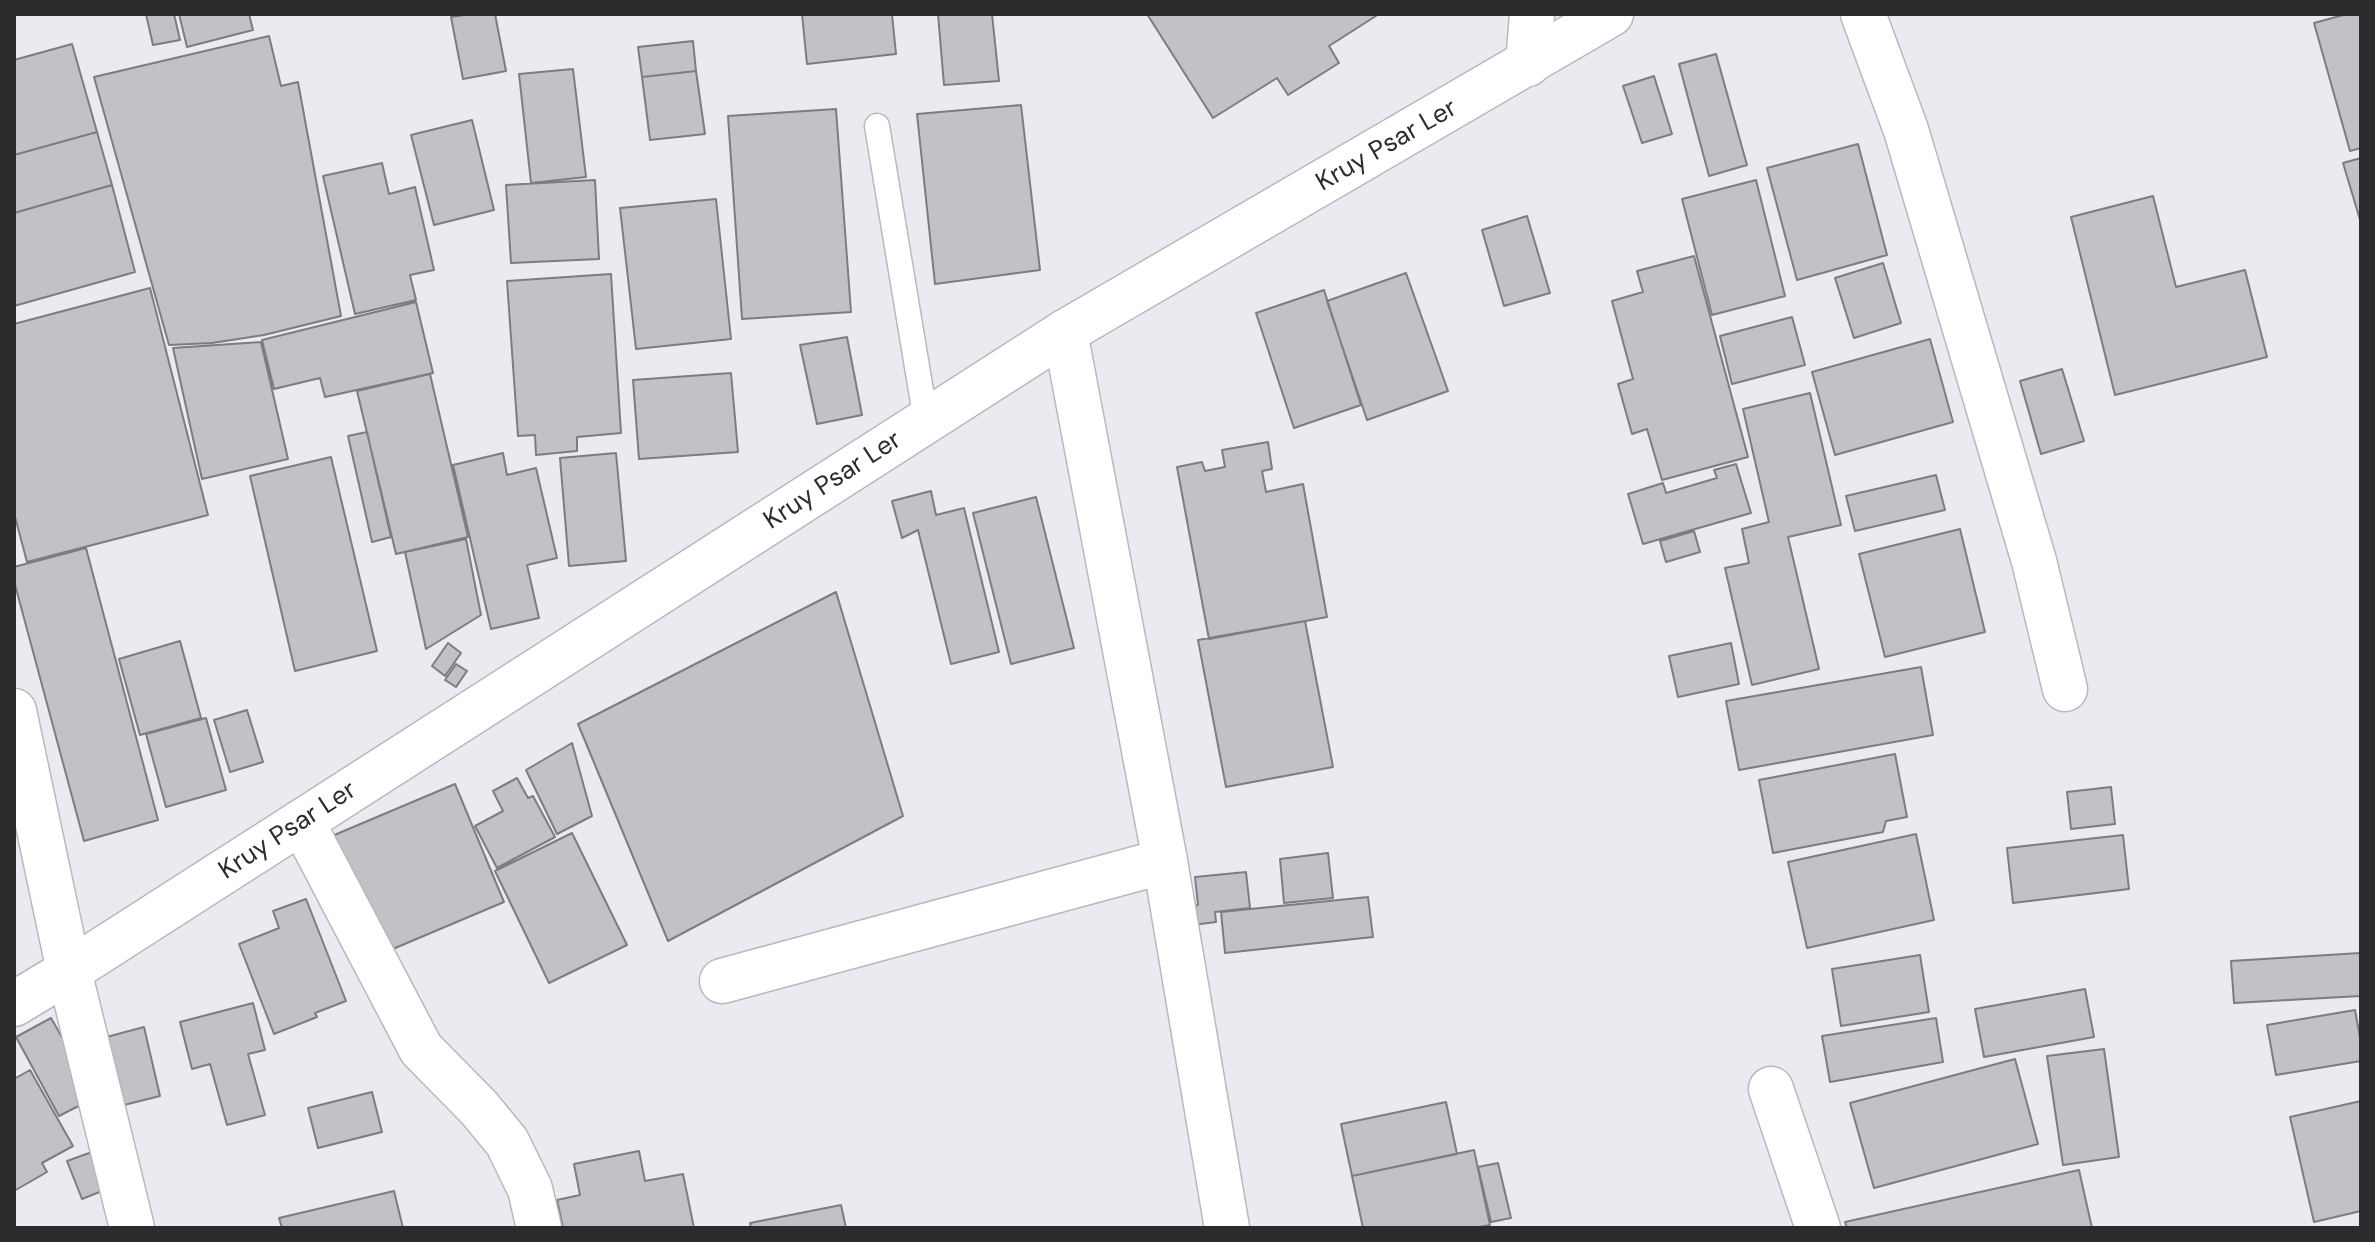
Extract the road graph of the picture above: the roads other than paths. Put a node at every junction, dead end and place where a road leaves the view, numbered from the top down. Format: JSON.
{"nodes":[{"id":1,"x":1532,"y":14,"type":"edge"},
{"id":2,"x":1611,"y":14,"type":"edge"},
{"id":3,"x":1863,"y":14,"type":"edge"},
{"id":4,"x":1528,"y":64,"type":"junction"},
{"id":5,"x":877,"y":126,"type":"dead end"},
{"id":6,"x":1065,"y":332,"type":"junction"},
{"id":7,"x":926,"y":421,"type":"junction"},
{"id":8,"x":2065,"y":689,"type":"dead end"},
{"id":9,"x":14,"y":711,"type":"edge"},
{"id":10,"x":302,"y":822,"type":"junction"},
{"id":11,"x":1165,"y":861,"type":"junction"},
{"id":12,"x":69,"y":971,"type":"junction"},
{"id":13,"x":722,"y":981,"type":"dead end"},
{"id":14,"x":14,"y":1004,"type":"edge"},
{"id":15,"x":1771,"y":1089,"type":"dead end"},
{"id":16,"x":132,"y":1228,"type":"edge"},
{"id":17,"x":539,"y":1228,"type":"edge"},
{"id":18,"x":1227,"y":1228,"type":"edge"},
{"id":19,"x":1818,"y":1228,"type":"edge"}],
"edges":[{"from":1,"to":4,"type":"street"},
{"from":2,"to":4,"type":"street","name":"Kruy Psar Ler"},
{"from":3,"to":8,"type":"street"},
{"from":4,"to":6,"type":"street","name":"Kruy Psar Ler"},
{"from":5,"to":7,"type":"lane"},
{"from":6,"to":7,"type":"street","name":"Kruy Psar Ler"},
{"from":6,"to":11,"type":"street"},
{"from":7,"to":10,"type":"street","name":"Kruy Psar Ler"},
{"from":9,"to":12,"type":"street"},
{"from":10,"to":12,"type":"street","name":"Kruy Psar Ler"},
{"from":10,"to":17,"type":"street"},
{"from":11,"to":13,"type":"street"},
{"from":11,"to":18,"type":"street"},
{"from":12,"to":14,"type":"street","name":"Kruy Psar Ler"},
{"from":12,"to":16,"type":"street"},
{"from":15,"to":19,"type":"street"}]}
